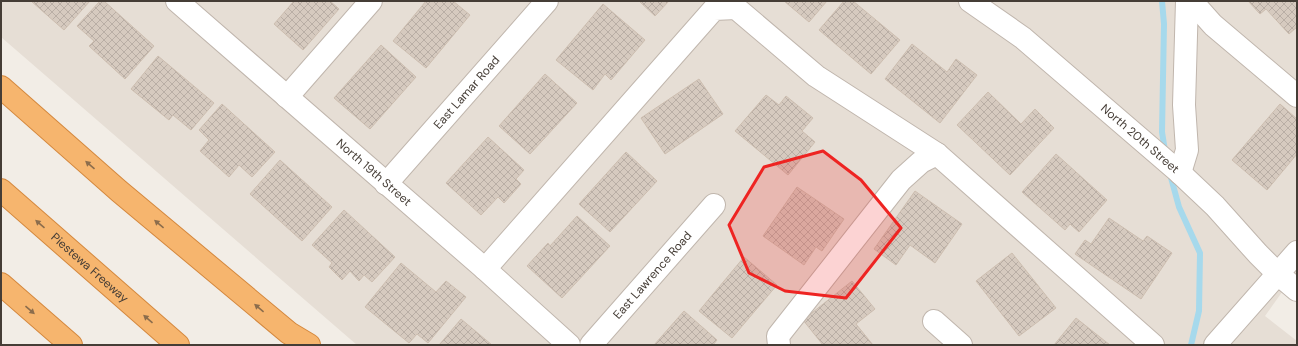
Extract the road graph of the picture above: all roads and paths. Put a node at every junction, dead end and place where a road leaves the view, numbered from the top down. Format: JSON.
{"nodes":[{"id":1,"x":371,"y":1,"type":"edge"},
{"id":2,"x":547,"y":1,"type":"edge"},
{"id":3,"x":970,"y":1,"type":"edge"},
{"id":4,"x":1187,"y":1,"type":"edge"},
{"id":5,"x":1194,"y":1,"type":"edge"},
{"id":6,"x":189,"y":5,"type":"edge"},
{"id":7,"x":1,"y":87,"type":"edge"},
{"id":8,"x":1297,"y":96,"type":"edge"},
{"id":9,"x":287,"y":97,"type":"junction"},
{"id":10,"x":937,"y":154,"type":"junction"},
{"id":11,"x":1180,"y":173,"type":"junction"},
{"id":12,"x":386,"y":184,"type":"junction"},
{"id":13,"x":1,"y":190,"type":"edge"},
{"id":14,"x":714,"y":205,"type":"dead end"},
{"id":15,"x":1297,"y":252,"type":"edge"},
{"id":16,"x":485,"y":269,"type":"junction"},
{"id":17,"x":1278,"y":274,"type":"junction"},
{"id":18,"x":1,"y":284,"type":"edge"},
{"id":19,"x":1297,"y":290,"type":"edge"},
{"id":20,"x":934,"y":321,"type":"dead end"},
{"id":21,"x":294,"y":339,"type":"edge"},
{"id":22,"x":71,"y":345,"type":"edge"},
{"id":23,"x":178,"y":345,"type":"edge"},
{"id":24,"x":309,"y":345,"type":"edge"},
{"id":25,"x":569,"y":345,"type":"edge"},
{"id":26,"x":591,"y":345,"type":"edge"},
{"id":27,"x":779,"y":345,"type":"edge"},
{"id":28,"x":961,"y":345,"type":"edge"},
{"id":29,"x":1154,"y":345,"type":"edge"},
{"id":30,"x":1215,"y":345,"type":"edge"}],
"edges":[{"from":1,"to":9,"type":"street"},
{"from":2,"to":12,"type":"street","name":"East Lamar Road"},
{"from":3,"to":11,"type":"street","name":"North 20th Street"},
{"from":4,"to":11,"type":"street"},
{"from":5,"to":8,"type":"street"},
{"from":6,"to":9,"type":"street","name":"North 19th Street"},
{"from":21,"to":7,"type":"highway","one_way":true},
{"from":9,"to":12,"type":"street","name":"North 19th Street"},
{"from":10,"to":16,"type":"street"},
{"from":10,"to":27,"type":"street"},
{"from":10,"to":29,"type":"street"},
{"from":11,"to":17,"type":"street","name":"North 20th Street"},
{"from":12,"to":16,"type":"street","name":"North 19th Street"},
{"from":23,"to":13,"type":"highway","name":"Piestewa Freeway","one_way":true},
{"from":14,"to":26,"type":"street","name":"East Lawrence Road"},
{"from":15,"to":17,"type":"street"},
{"from":16,"to":25,"type":"street","name":"North 19th Street"},
{"from":17,"to":19,"type":"street","name":"North 20th Street"},
{"from":17,"to":30,"type":"street"},
{"from":18,"to":22,"type":"highway","one_way":true},
{"from":20,"to":28,"type":"street"},
{"from":21,"to":24,"type":"highway"}]}
